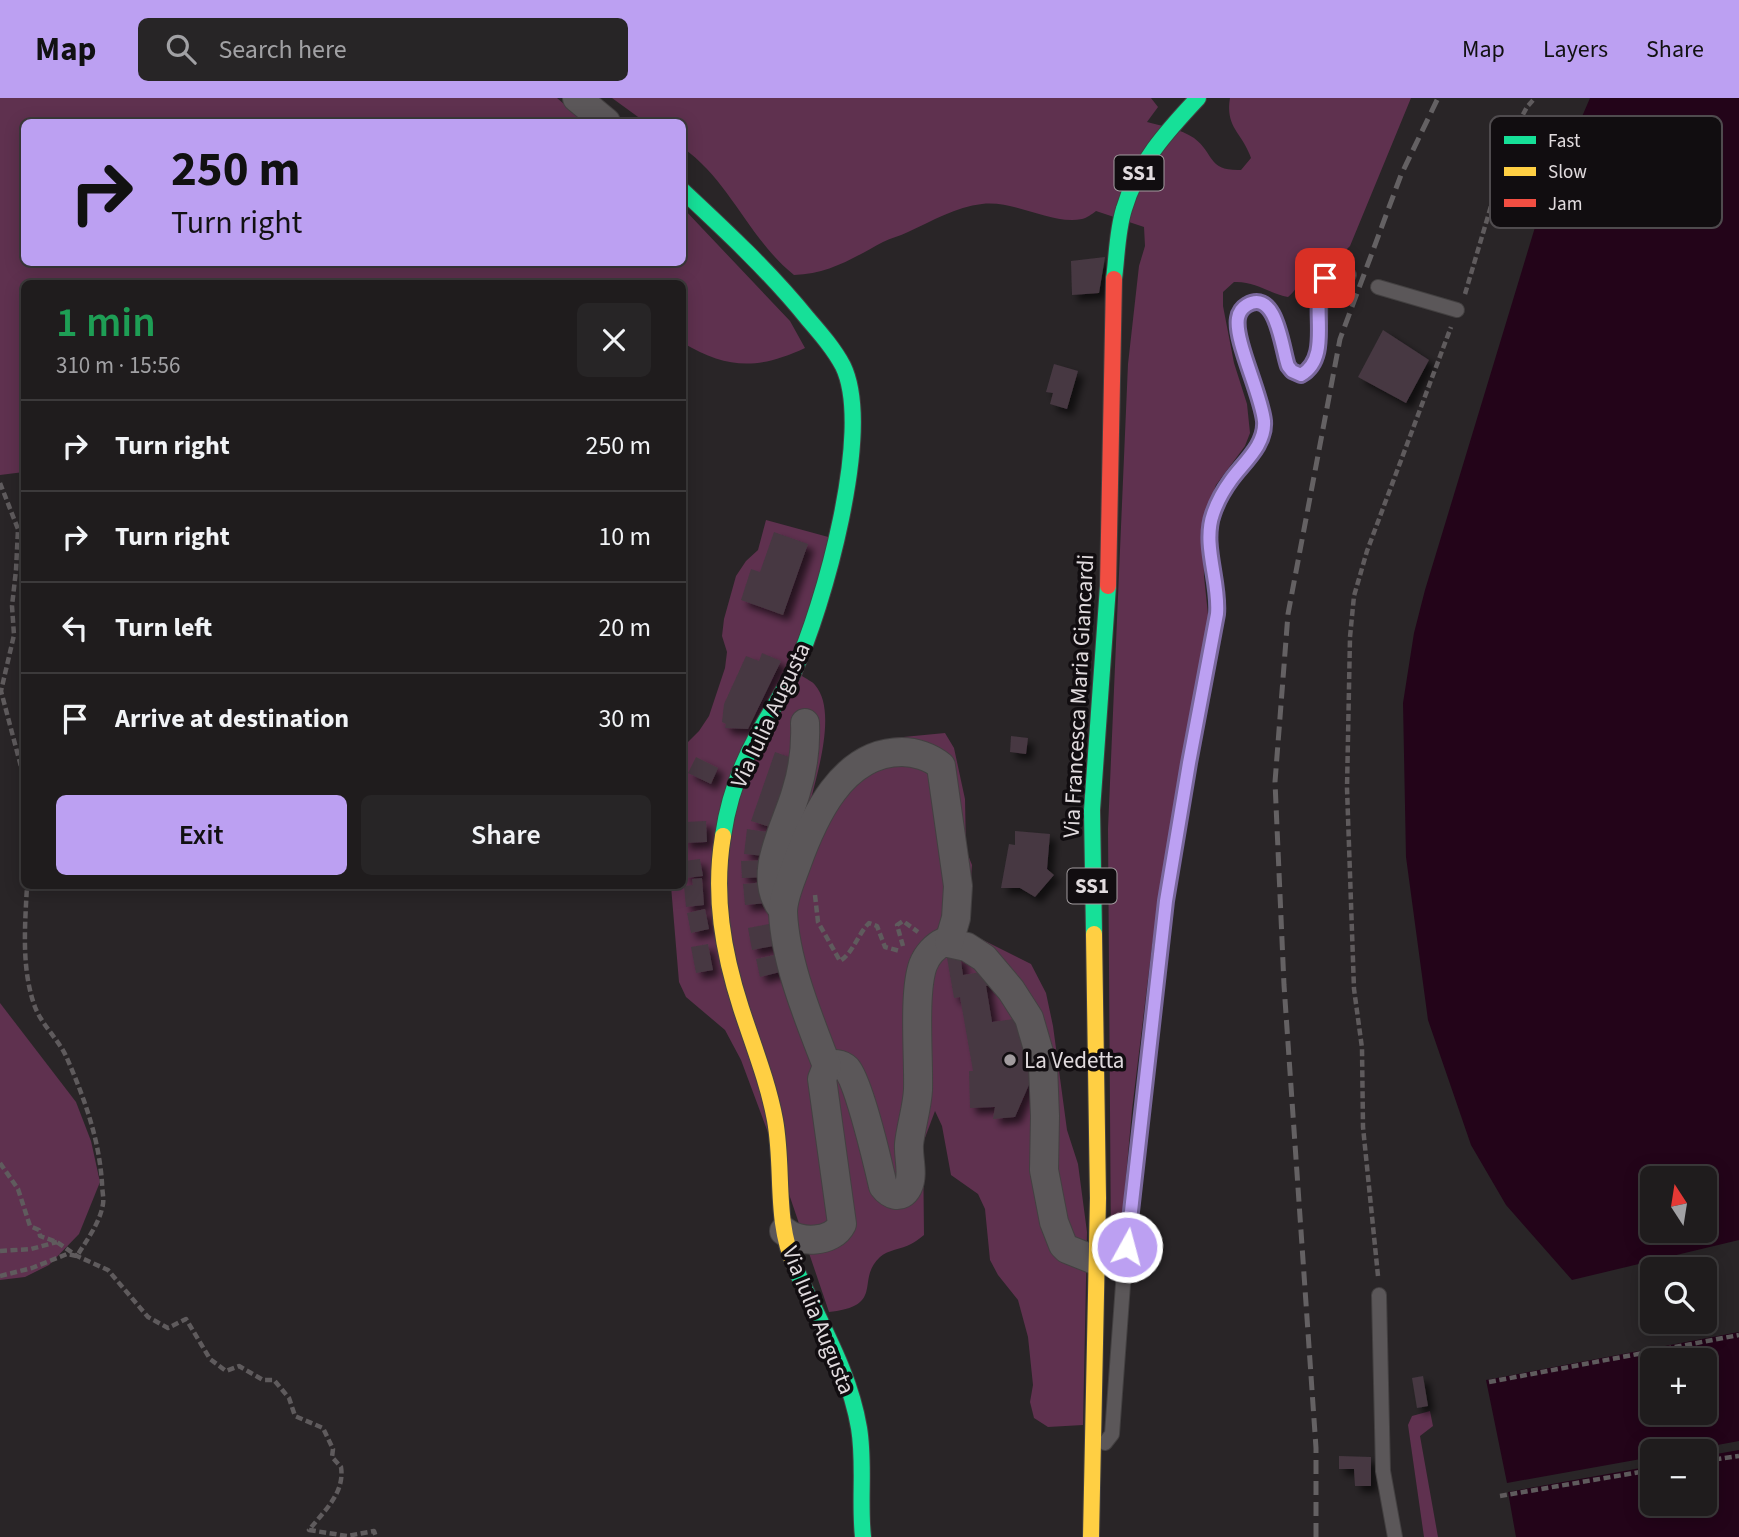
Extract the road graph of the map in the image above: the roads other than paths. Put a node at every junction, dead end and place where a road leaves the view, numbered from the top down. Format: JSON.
{"nodes":[{"id":1,"x":577,"y":98,"type":"edge"},
{"id":2,"x":1198,"y":98,"type":"edge"},
{"id":3,"x":602,"y":119,"type":"edge"},
{"id":4,"x":686,"y":194,"type":"edge"},
{"id":5,"x":1349,"y":275,"type":"dead end"},
{"id":6,"x":1378,"y":287,"type":"dead end"},
{"id":7,"x":1457,"y":310,"type":"road end"},
{"id":8,"x":805,"y":723,"type":"dead end"},
{"id":9,"x":783,"y":910,"type":"junction"},
{"id":10,"x":951,"y":935,"type":"junction"},
{"id":11,"x":827,"y":1066,"type":"junction"},
{"id":12,"x":784,"y":1231,"type":"junction"},
{"id":13,"x":1097,"y":1261,"type":"junction"},
{"id":14,"x":1380,"y":1295,"type":"road end"},
{"id":15,"x":1099,"y":1444,"type":"junction"},
{"id":16,"x":863,"y":1537,"type":"edge"},
{"id":17,"x":1091,"y":1537,"type":"edge"},
{"id":18,"x":1395,"y":1537,"type":"edge"}],
"edges":[{"from":1,"to":3,"type":"street"},
{"from":2,"to":13,"type":"main road","name":"Via Francesca Maria Giancardi","number":"SS1"},
{"from":4,"to":12,"type":"main road","name":"Via Iulia Augusta"},
{"from":5,"to":15,"type":"lane"},
{"from":6,"to":7,"type":"lane"},
{"from":8,"to":9,"type":"street"},
{"from":9,"to":10,"type":"street"},
{"from":9,"to":11,"type":"street"},
{"from":10,"to":11,"type":"street"},
{"from":10,"to":13,"type":"street"},
{"from":11,"to":12,"type":"street"},
{"from":12,"to":16,"type":"main road","name":"Via Iulia Augusta"},
{"from":13,"to":15,"type":"main road","name":"Via Francesca Maria Giancardi","number":"SS1"},
{"from":14,"to":18,"type":"lane"},
{"from":15,"to":17,"type":"main road","name":"Via Francesca Maria Giancardi","number":"SS1"}]}
